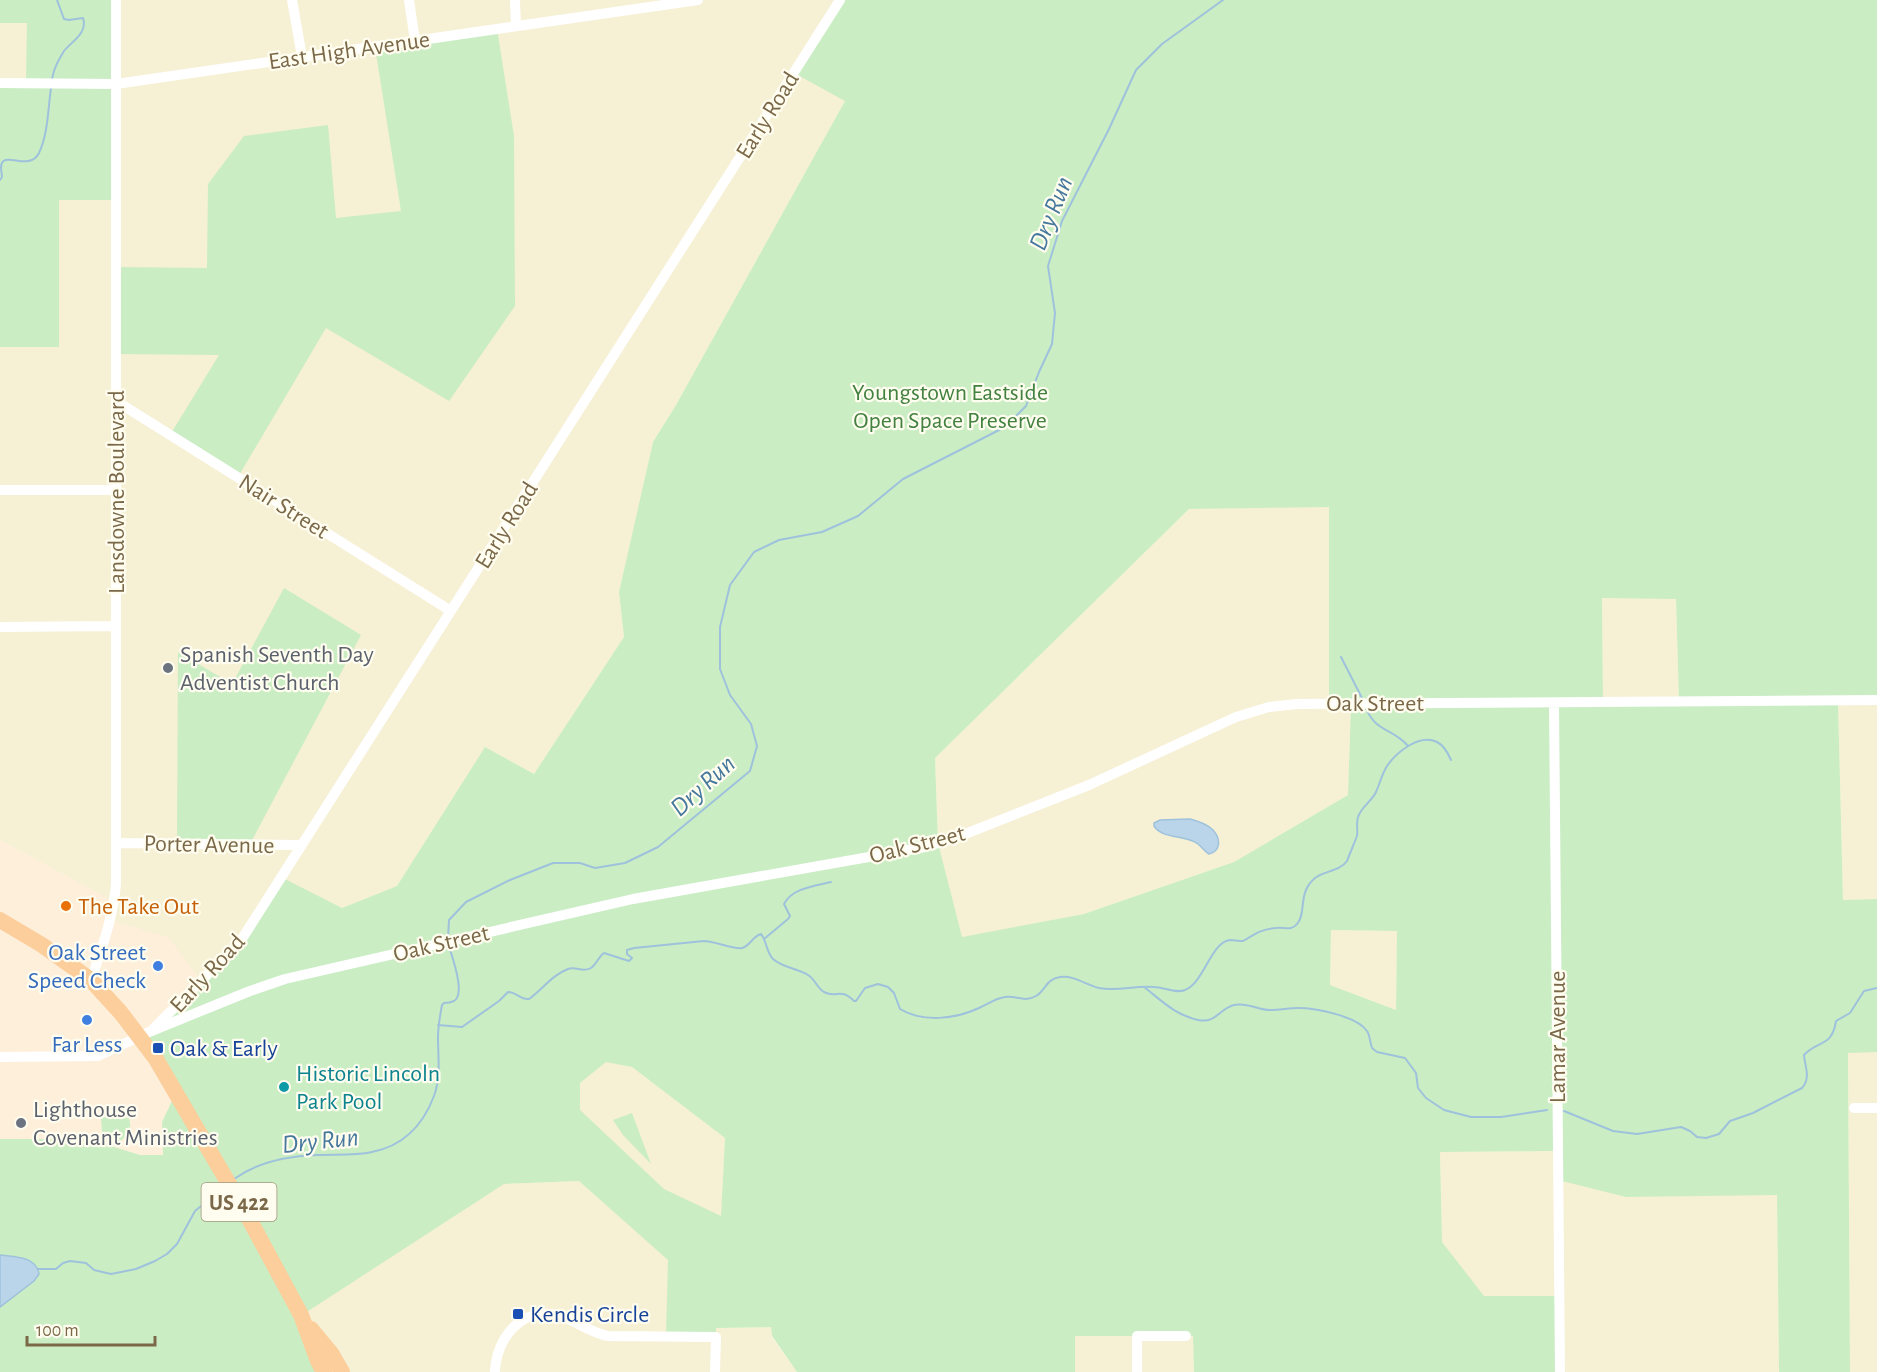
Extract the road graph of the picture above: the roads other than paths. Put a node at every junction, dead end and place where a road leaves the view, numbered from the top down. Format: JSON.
{"nodes":[{"id":1,"x":116,"y":0,"type":"edge"},
{"id":2,"x":292,"y":0,"type":"edge"},
{"id":3,"x":409,"y":0,"type":"edge"},
{"id":4,"x":515,"y":0,"type":"edge"},
{"id":5,"x":698,"y":0,"type":"edge"},
{"id":6,"x":840,"y":0,"type":"edge"},
{"id":7,"x":630,"y":5,"type":"edge"},
{"id":8,"x":516,"y":27,"type":"junction"},
{"id":9,"x":415,"y":41,"type":"junction"},
{"id":10,"x":302,"y":57,"type":"junction"},
{"id":11,"x":3,"y":83,"type":"edge"},
{"id":12,"x":116,"y":84,"type":"junction"},
{"id":13,"x":116,"y":401,"type":"junction"},
{"id":14,"x":0,"y":490,"type":"edge"},
{"id":15,"x":116,"y":490,"type":"junction"},
{"id":16,"x":451,"y":610,"type":"junction"},
{"id":17,"x":116,"y":626,"type":"junction"},
{"id":18,"x":0,"y":627,"type":"edge"},
{"id":19,"x":1877,"y":700,"type":"edge"},
{"id":20,"x":1554,"y":703,"type":"junction"},
{"id":21,"x":116,"y":843,"type":"junction"},
{"id":22,"x":302,"y":845,"type":"junction"},
{"id":23,"x":0,"y":920,"type":"edge"},
{"id":24,"x":91,"y":980,"type":"junction"},
{"id":25,"x":145,"y":1035,"type":"junction"},
{"id":26,"x":0,"y":1057,"type":"edge"},
{"id":27,"x":1854,"y":1108,"type":"dead end"},
{"id":28,"x":1877,"y":1108,"type":"edge"},
{"id":29,"x":302,"y":1317,"type":"junction"},
{"id":30,"x":1186,"y":1336,"type":"dead end"},
{"id":31,"x":324,"y":1372,"type":"edge"},
{"id":32,"x":342,"y":1372,"type":"edge"},
{"id":33,"x":495,"y":1372,"type":"edge"},
{"id":34,"x":715,"y":1372,"type":"edge"},
{"id":35,"x":1137,"y":1372,"type":"edge"},
{"id":36,"x":1560,"y":1372,"type":"edge"}],
"edges":[{"from":1,"to":12,"type":"street","name":"Lansdowne Boulevard"},
{"from":2,"to":10,"type":"street"},
{"from":3,"to":9,"type":"street"},
{"from":4,"to":8,"type":"street"},
{"from":5,"to":7,"type":"street","name":"East High Avenue"},
{"from":6,"to":16,"type":"street","name":"Early Road"},
{"from":7,"to":8,"type":"street","name":"East High Avenue"},
{"from":8,"to":9,"type":"street","name":"East High Avenue"},
{"from":9,"to":10,"type":"street","name":"East High Avenue"},
{"from":10,"to":12,"type":"street","name":"East High Avenue"},
{"from":11,"to":12,"type":"street","name":"East High Avenue"},
{"from":12,"to":13,"type":"street","name":"Lansdowne Boulevard"},
{"from":13,"to":15,"type":"street","name":"Lansdowne Boulevard"},
{"from":13,"to":16,"type":"street","name":"Nair Street"},
{"from":14,"to":15,"type":"street"},
{"from":15,"to":17,"type":"street","name":"Lansdowne Boulevard"},
{"from":16,"to":22,"type":"street","name":"Early Road"},
{"from":17,"to":18,"type":"street"},
{"from":17,"to":21,"type":"street","name":"Lansdowne Boulevard"},
{"from":19,"to":20,"type":"street","name":"Oak Street"},
{"from":20,"to":25,"type":"street","name":"Oak Street"},
{"from":20,"to":36,"type":"street","name":"Lamar Avenue"},
{"from":21,"to":22,"type":"street","name":"Porter Avenue"},
{"from":21,"to":24,"type":"street","name":"Lansdowne Boulevard"},
{"from":22,"to":25,"type":"street","name":"Early Road"},
{"from":23,"to":24,"type":"highway","number":"US 422"},
{"from":24,"to":25,"type":"highway","number":"US 422"},
{"from":25,"to":26,"type":"street","name":"Oak Street"},
{"from":25,"to":29,"type":"highway","number":"US 422"},
{"from":27,"to":28,"type":"street"},
{"from":29,"to":31,"type":"highway","number":"US 422"},
{"from":29,"to":32,"type":"highway","number":"US 422"},
{"from":30,"to":35,"type":"street"},
{"from":33,"to":34,"type":"street"}]}
